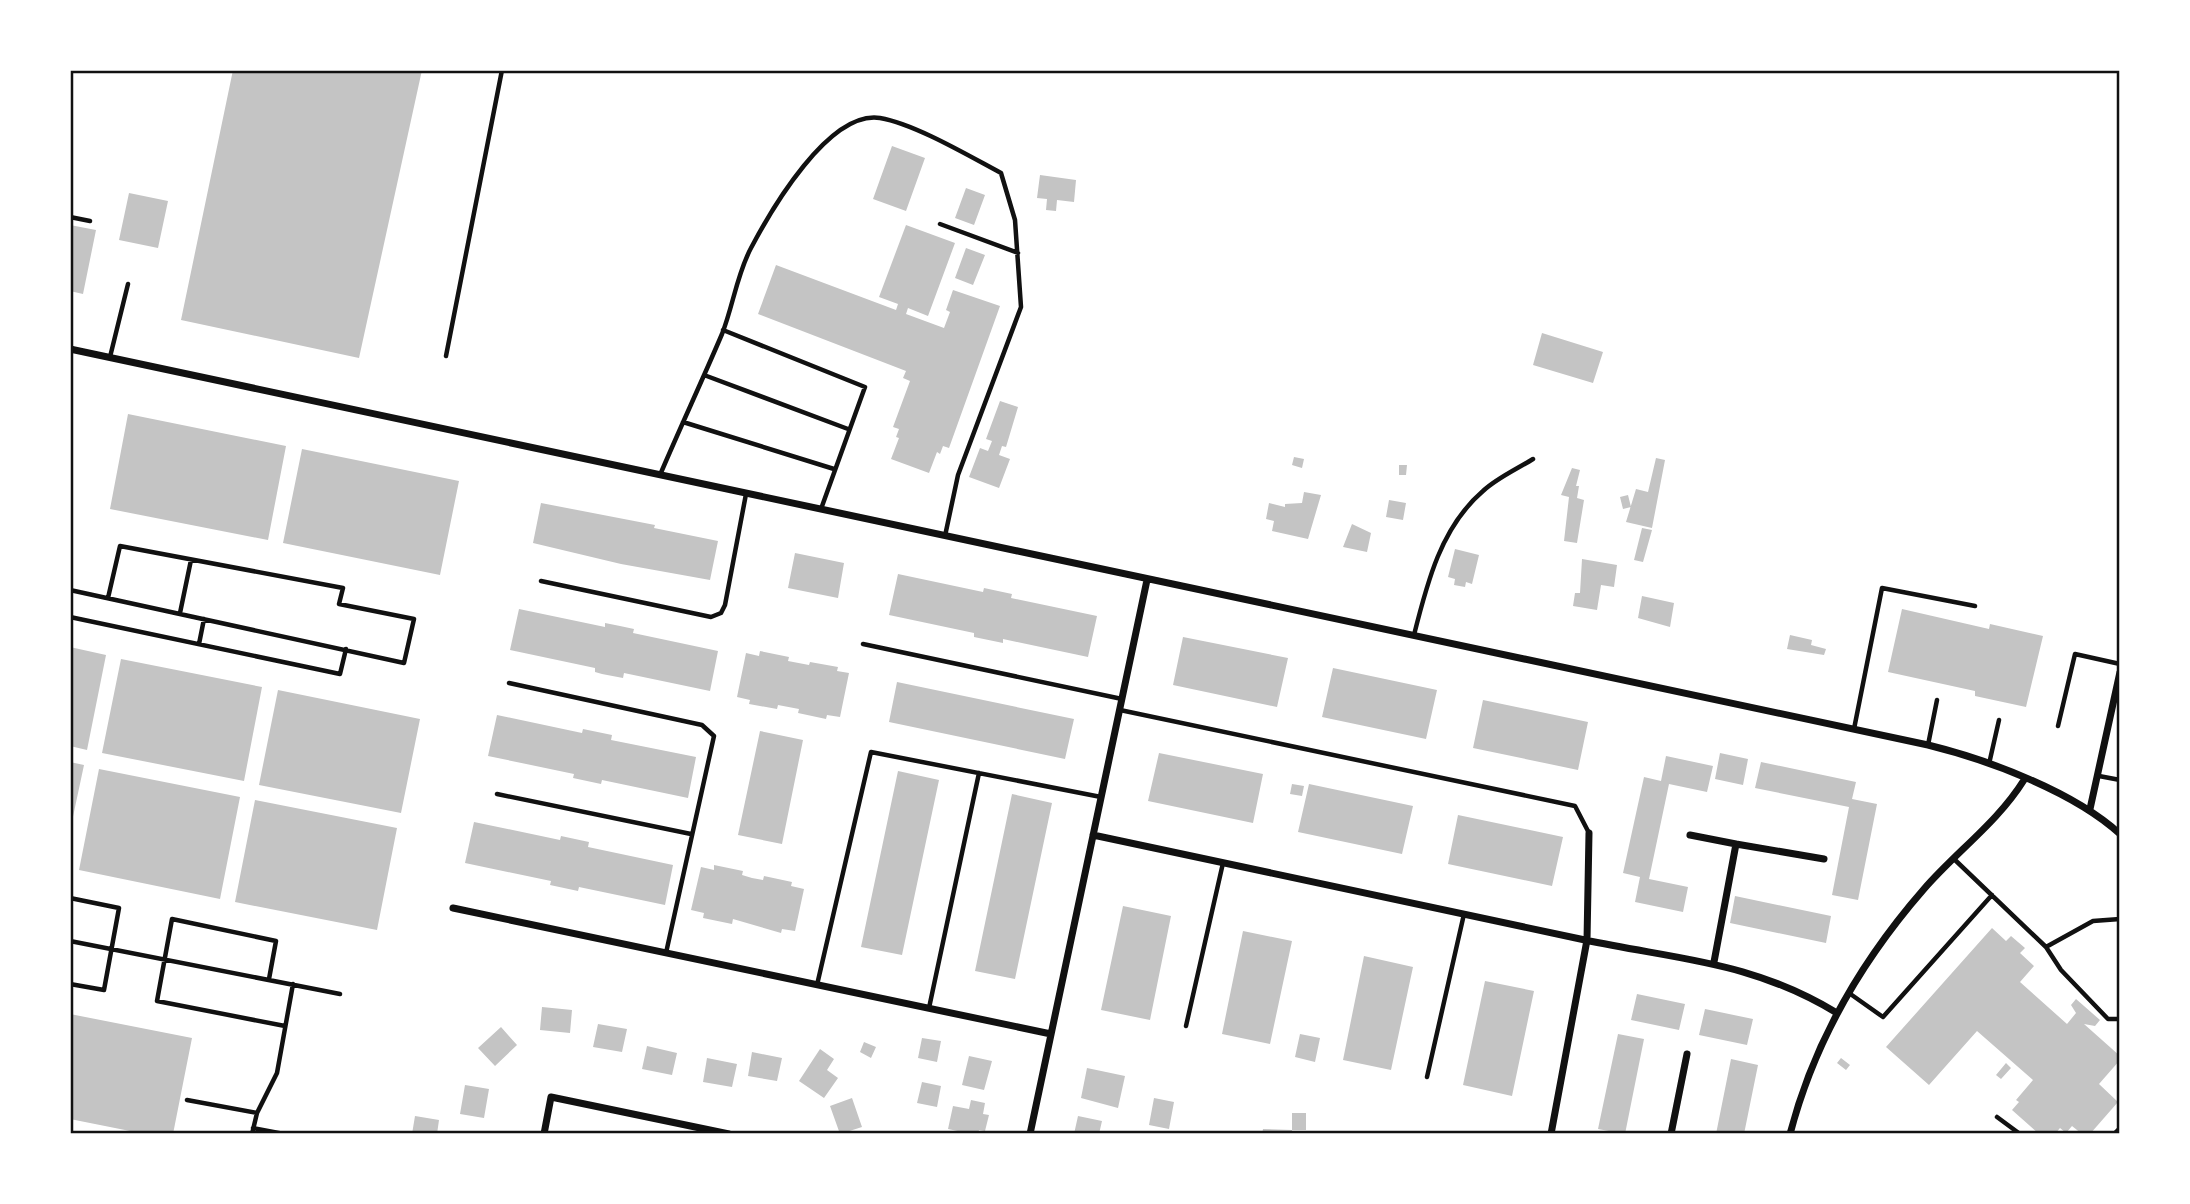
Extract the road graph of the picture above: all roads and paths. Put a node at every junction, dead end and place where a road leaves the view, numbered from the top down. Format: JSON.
{"nodes":[{"id":1,"x":502,"y":70,"type":"edge"},
{"id":2,"x":70,"y":217,"type":"edge"},
{"id":3,"x":90,"y":221,"type":"dead end"},
{"id":4,"x":940,"y":224,"type":"dead end"},
{"id":5,"x":1018,"y":253,"type":"junction"},
{"id":6,"x":128,"y":284,"type":"dead end"},
{"id":7,"x":723,"y":330,"type":"junction"},
{"id":8,"x":70,"y":348,"type":"edge"},
{"id":9,"x":446,"y":356,"type":"dead end"},
{"id":10,"x":110,"y":357,"type":"junction"},
{"id":11,"x":704,"y":375,"type":"junction"},
{"id":12,"x":683,"y":422,"type":"junction"},
{"id":13,"x":848,"y":429,"type":"junction"},
{"id":14,"x":1533,"y":459,"type":"dead end"},
{"id":15,"x":834,"y":469,"type":"junction"},
{"id":16,"x":659,"y":475,"type":"junction"},
{"id":17,"x":746,"y":494,"type":"junction"},
{"id":18,"x":821,"y":510,"type":"junction"},
{"id":19,"x":945,"y":537,"type":"junction"},
{"id":20,"x":191,"y":560,"type":"junction"},
{"id":21,"x":1147,"y":580,"type":"junction"},
{"id":22,"x":541,"y":581,"type":"dead end"},
{"id":23,"x":70,"y":590,"type":"edge"},
{"id":24,"x":108,"y":598,"type":"junction"},
{"id":25,"x":1975,"y":606,"type":"dead end"},
{"id":26,"x":180,"y":613,"type":"junction"},
{"id":27,"x":70,"y":617,"type":"edge"},
{"id":28,"x":204,"y":619,"type":"junction"},
{"id":29,"x":1414,"y":636,"type":"junction"},
{"id":30,"x":199,"y":644,"type":"junction"},
{"id":31,"x":863,"y":644,"type":"dead end"},
{"id":32,"x":346,"y":649,"type":"junction"},
{"id":33,"x":2120,"y":664,"type":"edge"},
{"id":34,"x":2120,"y":672,"type":"edge"},
{"id":35,"x":509,"y":683,"type":"dead end"},
{"id":36,"x":1122,"y":699,"type":"junction"},
{"id":37,"x":1937,"y":700,"type":"dead end"},
{"id":38,"x":1119,"y":710,"type":"junction"},
{"id":39,"x":1999,"y":720,"type":"dead end"},
{"id":40,"x":2058,"y":726,"type":"dead end"},
{"id":41,"x":1854,"y":729,"type":"junction"},
{"id":42,"x":1928,"y":745,"type":"junction"},
{"id":43,"x":1989,"y":764,"type":"junction"},
{"id":44,"x":979,"y":773,"type":"junction"},
{"id":45,"x":2099,"y":776,"type":"junction"},
{"id":46,"x":2024,"y":780,"type":"junction"},
{"id":47,"x":2120,"y":780,"type":"edge"},
{"id":48,"x":497,"y":794,"type":"dead end"},
{"id":49,"x":1101,"y":797,"type":"junction"},
{"id":50,"x":2090,"y":809,"type":"junction"},
{"id":51,"x":1589,"y":833,"type":"joint"},
{"id":52,"x":691,"y":834,"type":"junction"},
{"id":53,"x":2120,"y":834,"type":"edge"},
{"id":54,"x":1093,"y":835,"type":"junction"},
{"id":55,"x":1690,"y":835,"type":"dead end"},
{"id":56,"x":1736,"y":844,"type":"junction"},
{"id":57,"x":1824,"y":859,"type":"dead end"},
{"id":58,"x":1954,"y":859,"type":"junction"},
{"id":59,"x":1223,"y":862,"type":"junction"},
{"id":60,"x":1992,"y":895,"type":"junction"},
{"id":61,"x":70,"y":898,"type":"edge"},
{"id":62,"x":453,"y":908,"type":"dead end"},
{"id":63,"x":1464,"y":913,"type":"junction"},
{"id":64,"x":2120,"y":919,"type":"edge"},
{"id":65,"x":1587,"y":940,"type":"junction"},
{"id":66,"x":70,"y":941,"type":"edge"},
{"id":67,"x":2046,"y":947,"type":"junction"},
{"id":68,"x":112,"y":949,"type":"junction"},
{"id":69,"x":666,"y":953,"type":"junction"},
{"id":70,"x":164,"y":960,"type":"junction"},
{"id":71,"x":1714,"y":962,"type":"junction"},
{"id":72,"x":270,"y":979,"type":"junction"},
{"id":73,"x":70,"y":984,"type":"edge"},
{"id":74,"x":293,"y":984,"type":"junction"},
{"id":75,"x":817,"y":985,"type":"junction"},
{"id":76,"x":1849,"y":993,"type":"junction"},
{"id":77,"x":340,"y":994,"type":"dead end"},
{"id":78,"x":929,"y":1008,"type":"junction"},
{"id":79,"x":1837,"y":1013,"type":"junction"},
{"id":80,"x":2120,"y":1019,"type":"edge"},
{"id":81,"x":285,"y":1026,"type":"junction"},
{"id":82,"x":1186,"y":1026,"type":"dead end"},
{"id":83,"x":1051,"y":1034,"type":"junction"},
{"id":84,"x":1687,"y":1054,"type":"dead end"},
{"id":85,"x":1427,"y":1077,"type":"dead end"},
{"id":86,"x":187,"y":1100,"type":"dead end"},
{"id":87,"x":257,"y":1113,"type":"junction"},
{"id":88,"x":1997,"y":1116,"type":"dead end"},
{"id":89,"x":2120,"y":1128,"type":"edge"},
{"id":90,"x":253,"y":1131,"type":"edge"},
{"id":91,"x":284,"y":1134,"type":"edge"},
{"id":92,"x":544,"y":1134,"type":"edge"},
{"id":93,"x":729,"y":1134,"type":"edge"},
{"id":94,"x":1030,"y":1134,"type":"edge"},
{"id":95,"x":1551,"y":1134,"type":"edge"},
{"id":96,"x":1671,"y":1134,"type":"edge"},
{"id":97,"x":1790,"y":1134,"type":"edge"},
{"id":98,"x":2020,"y":1134,"type":"edge"},
{"id":99,"x":2115,"y":1134,"type":"edge"}],
"edges":[{"from":1,"to":9,"type":"lane"},
{"from":2,"to":3,"type":"lane"},
{"from":4,"to":5,"type":"lane"},
{"from":5,"to":7,"type":"lane"},
{"from":5,"to":19,"type":"lane"},
{"from":6,"to":10,"type":"lane"},
{"from":7,"to":11,"type":"lane"},
{"from":7,"to":13,"type":"lane"},
{"from":8,"to":10,"type":"street"},
{"from":10,"to":16,"type":"street"},
{"from":11,"to":12,"type":"lane"},
{"from":11,"to":13,"type":"lane"},
{"from":12,"to":15,"type":"lane"},
{"from":12,"to":16,"type":"lane"},
{"from":13,"to":15,"type":"lane"},
{"from":14,"to":29,"type":"lane"},
{"from":15,"to":18,"type":"lane"},
{"from":16,"to":17,"type":"street"},
{"from":17,"to":18,"type":"street"},
{"from":17,"to":22,"type":"lane"},
{"from":18,"to":19,"type":"street"},
{"from":19,"to":21,"type":"street"},
{"from":20,"to":24,"type":"lane"},
{"from":20,"to":26,"type":"lane"},
{"from":20,"to":32,"type":"lane"},
{"from":21,"to":29,"type":"street"},
{"from":21,"to":36,"type":"street"},
{"from":23,"to":24,"type":"lane"},
{"from":24,"to":26,"type":"lane"},
{"from":25,"to":41,"type":"lane"},
{"from":26,"to":28,"type":"lane"},
{"from":27,"to":30,"type":"lane"},
{"from":28,"to":30,"type":"lane"},
{"from":28,"to":32,"type":"lane"},
{"from":29,"to":41,"type":"street"},
{"from":30,"to":32,"type":"lane"},
{"from":31,"to":36,"type":"lane"},
{"from":33,"to":40,"type":"lane"},
{"from":34,"to":45,"type":"street"},
{"from":35,"to":52,"type":"lane"},
{"from":36,"to":38,"type":"street"},
{"from":37,"to":42,"type":"lane"},
{"from":38,"to":49,"type":"street"},
{"from":38,"to":51,"type":"lane"},
{"from":39,"to":43,"type":"lane"},
{"from":41,"to":42,"type":"street"},
{"from":42,"to":43,"type":"street"},
{"from":43,"to":46,"type":"street"},
{"from":44,"to":49,"type":"lane"},
{"from":44,"to":75,"type":"lane"},
{"from":44,"to":78,"type":"lane"},
{"from":45,"to":47,"type":"lane"},
{"from":45,"to":50,"type":"street"},
{"from":46,"to":50,"type":"street"},
{"from":46,"to":58,"type":"street"},
{"from":48,"to":52,"type":"lane"},
{"from":49,"to":54,"type":"street"},
{"from":50,"to":53,"type":"street"},
{"from":51,"to":65,"type":"street"},
{"from":52,"to":69,"type":"lane"},
{"from":54,"to":59,"type":"street"},
{"from":54,"to":83,"type":"street"},
{"from":55,"to":56,"type":"street"},
{"from":56,"to":57,"type":"street"},
{"from":56,"to":71,"type":"street"},
{"from":58,"to":60,"type":"lane"},
{"from":58,"to":76,"type":"street"},
{"from":59,"to":63,"type":"street"},
{"from":59,"to":82,"type":"lane"},
{"from":60,"to":67,"type":"lane"},
{"from":60,"to":76,"type":"lane"},
{"from":61,"to":68,"type":"lane"},
{"from":62,"to":69,"type":"street"},
{"from":63,"to":65,"type":"street"},
{"from":63,"to":85,"type":"lane"},
{"from":64,"to":67,"type":"lane"},
{"from":65,"to":71,"type":"street"},
{"from":65,"to":95,"type":"street"},
{"from":66,"to":68,"type":"lane"},
{"from":67,"to":80,"type":"lane"},
{"from":68,"to":70,"type":"lane"},
{"from":68,"to":73,"type":"lane"},
{"from":69,"to":75,"type":"street"},
{"from":70,"to":72,"type":"lane"},
{"from":70,"to":72,"type":"lane"},
{"from":70,"to":81,"type":"lane"},
{"from":71,"to":79,"type":"street"},
{"from":72,"to":74,"type":"lane"},
{"from":74,"to":77,"type":"lane"},
{"from":74,"to":81,"type":"lane"},
{"from":75,"to":78,"type":"street"},
{"from":76,"to":79,"type":"street"},
{"from":78,"to":83,"type":"street"},
{"from":79,"to":97,"type":"street"},
{"from":81,"to":87,"type":"lane"},
{"from":83,"to":94,"type":"street"},
{"from":84,"to":96,"type":"street"},
{"from":86,"to":87,"type":"lane"},
{"from":87,"to":90,"type":"lane"},
{"from":88,"to":98,"type":"lane"},
{"from":89,"to":99,"type":"lane"},
{"from":90,"to":91,"type":"lane"},
{"from":92,"to":93,"type":"street"}]}
